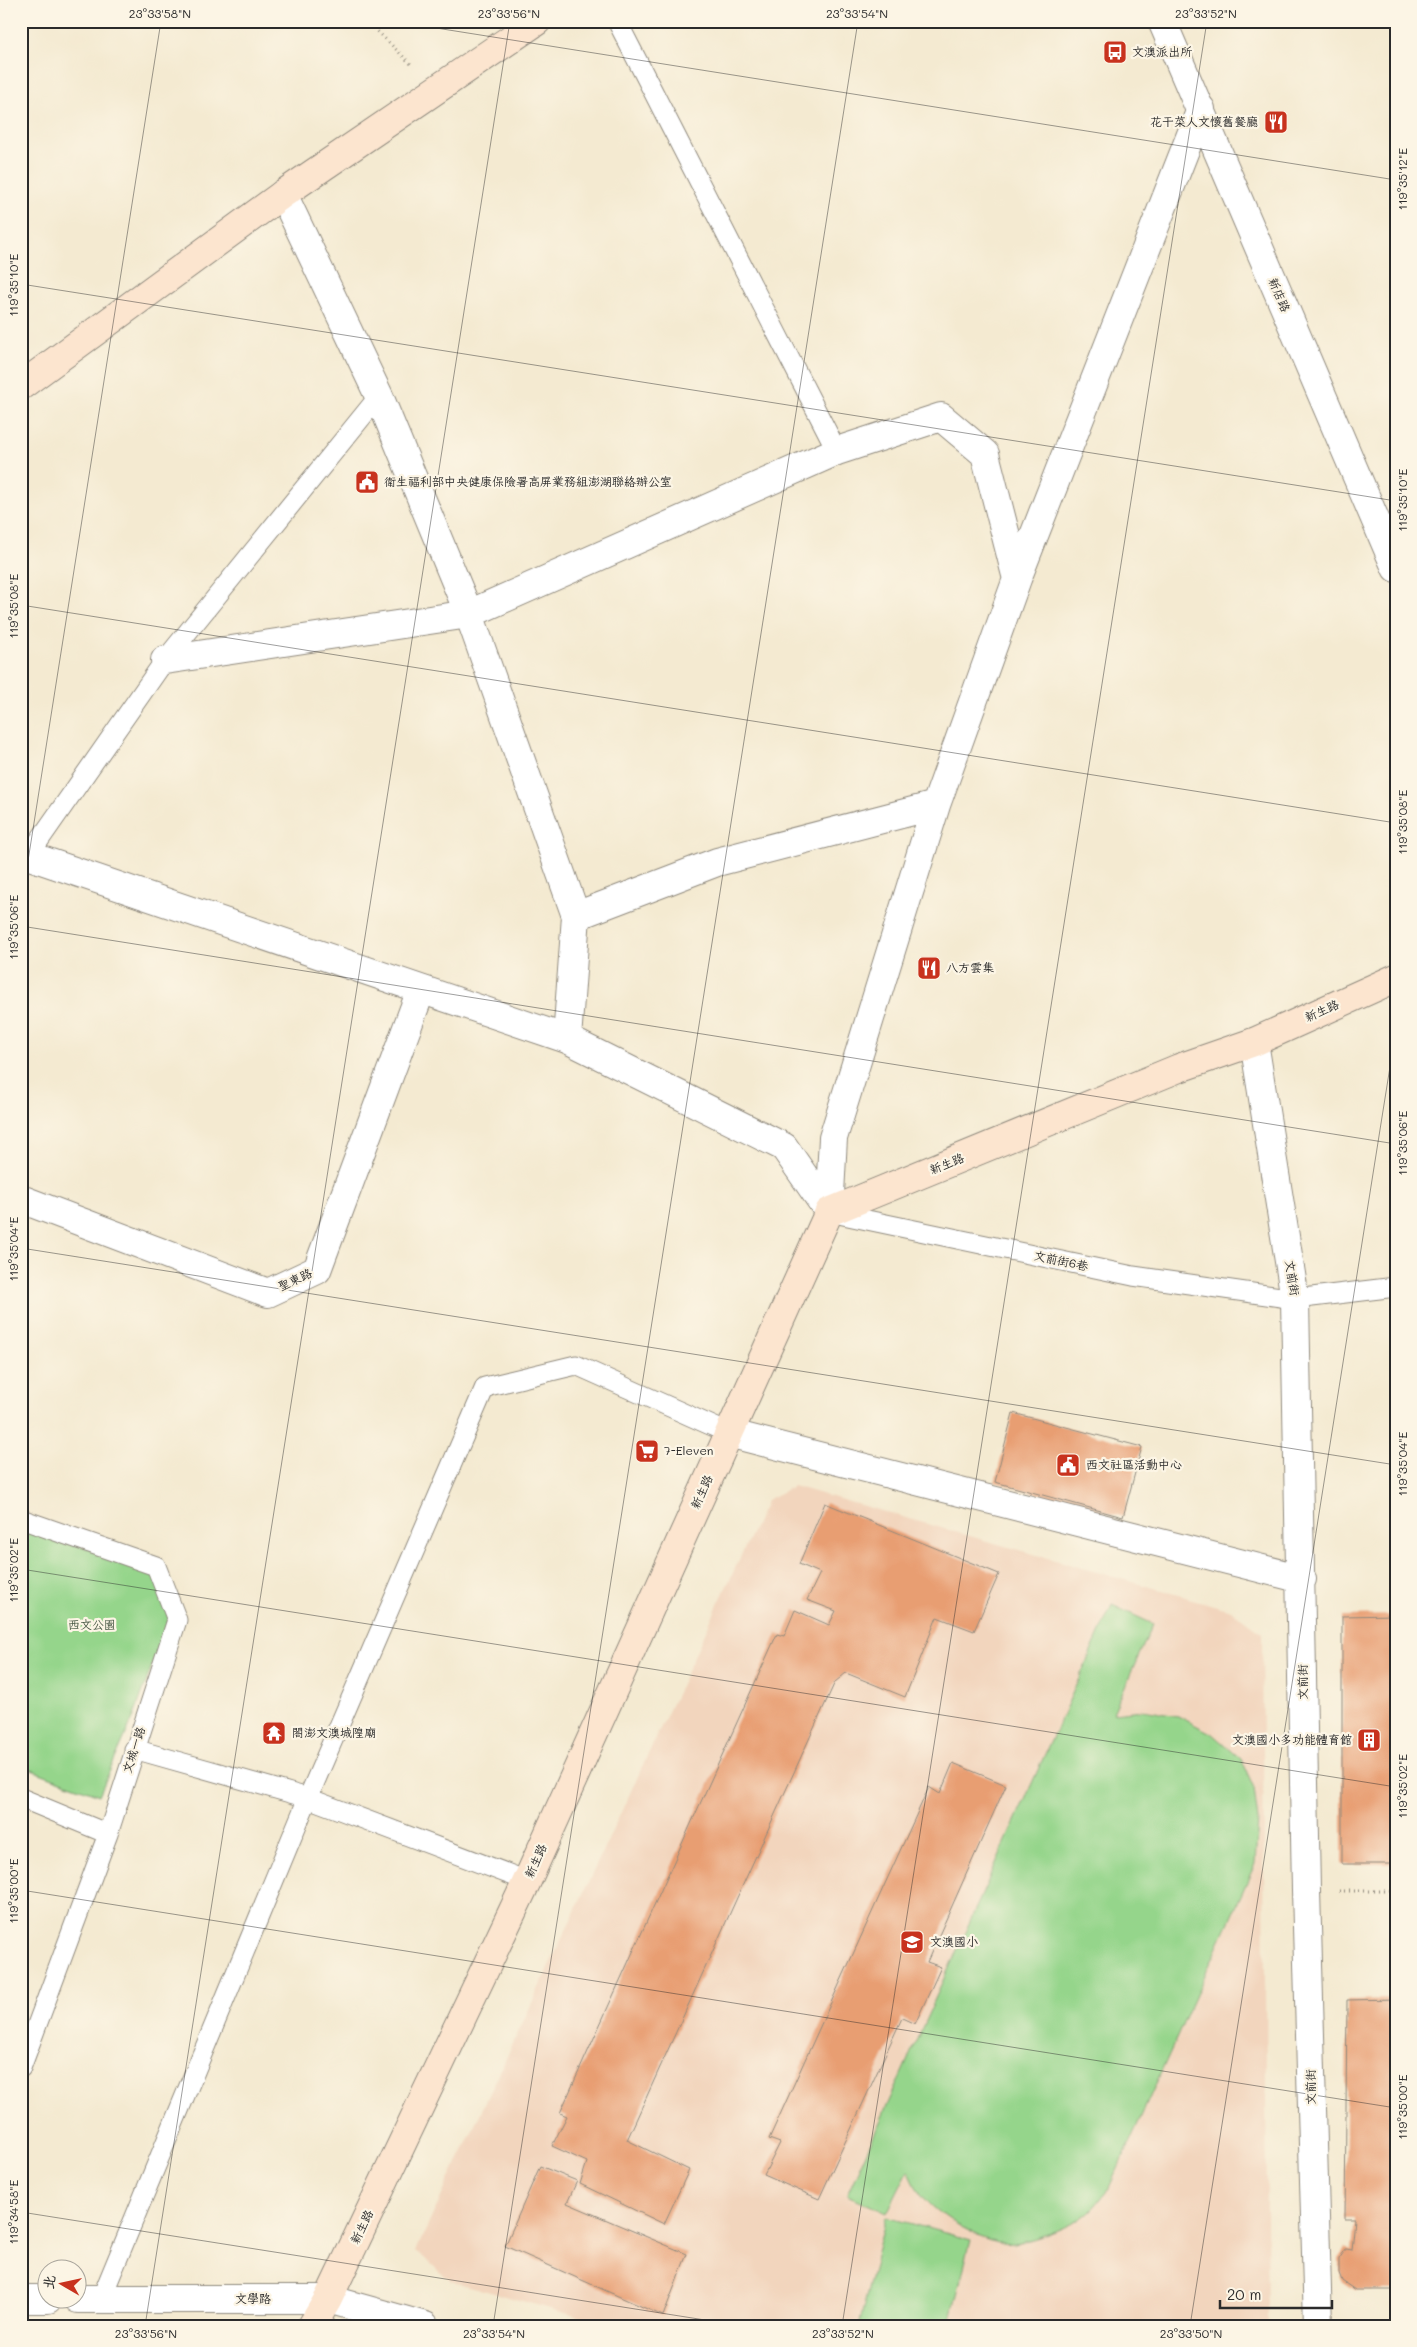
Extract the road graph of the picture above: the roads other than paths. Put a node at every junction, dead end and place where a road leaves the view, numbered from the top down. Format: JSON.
{"nodes":[{"id":1,"x":537,"y":21,"type":"edge"},
{"id":2,"x":617,"y":21,"type":"edge"},
{"id":3,"x":1162,"y":21,"type":"edge"},
{"id":4,"x":1201,"y":109,"type":"junction"},
{"id":5,"x":282,"y":194,"type":"junction"},
{"id":6,"x":21,"y":386,"type":"edge"},
{"id":7,"x":379,"y":396,"type":"junction"},
{"id":8,"x":837,"y":451,"type":"junction"},
{"id":9,"x":1396,"y":568,"type":"edge"},
{"id":10,"x":1017,"y":579,"type":"junction"},
{"id":11,"x":469,"y":614,"type":"junction"},
{"id":12,"x":165,"y":660,"type":"junction"},
{"id":13,"x":936,"y":805,"type":"junction"},
{"id":14,"x":25,"y":854,"type":"edge"},
{"id":15,"x":576,"y":916,"type":"junction"},
{"id":16,"x":1396,"y":978,"type":"edge"},
{"id":17,"x":421,"y":990,"type":"junction"},
{"id":18,"x":567,"y":1039,"type":"junction"},
{"id":19,"x":1254,"y":1042,"type":"junction"},
{"id":20,"x":21,"y":1199,"type":"edge"},
{"id":21,"x":829,"y":1212,"type":"junction"},
{"id":22,"x":1396,"y":1288,"type":"edge"},
{"id":23,"x":1295,"y":1299,"type":"junction"},
{"id":24,"x":728,"y":1433,"type":"junction"},
{"id":25,"x":21,"y":1519,"type":"edge"},
{"id":26,"x":1302,"y":1579,"type":"junction"},
{"id":27,"x":134,"y":1749,"type":"junction"},
{"id":28,"x":21,"y":1798,"type":"edge"},
{"id":29,"x":308,"y":1798,"type":"junction"},
{"id":30,"x":108,"y":1834,"type":"junction"},
{"id":31,"x":527,"y":1881,"type":"junction"},
{"id":32,"x":21,"y":2068,"type":"edge"},
{"id":33,"x":21,"y":2298,"type":"edge"},
{"id":34,"x":38,"y":2299,"type":"edge"},
{"id":35,"x":89,"y":2299,"type":"edge"},
{"id":36,"x":328,"y":2299,"type":"junction"},
{"id":37,"x":312,"y":2326,"type":"edge"},
{"id":38,"x":425,"y":2326,"type":"edge"},
{"id":39,"x":1318,"y":2326,"type":"edge"}],
"edges":[{"from":1,"to":5,"type":"main road"},
{"from":2,"to":8,"type":"lane"},
{"from":3,"to":4,"type":"street","name":"新店路"},
{"from":4,"to":9,"type":"street","name":"新店路"},
{"from":4,"to":10,"type":"street"},
{"from":5,"to":6,"type":"main road"},
{"from":5,"to":7,"type":"street"},
{"from":7,"to":11,"type":"street"},
{"from":7,"to":12,"type":"lane"},
{"from":8,"to":10,"type":"street"},
{"from":8,"to":11,"type":"street"},
{"from":10,"to":13,"type":"street"},
{"from":11,"to":12,"type":"street"},
{"from":11,"to":15,"type":"street"},
{"from":12,"to":14,"type":"lane"},
{"from":13,"to":15,"type":"street"},
{"from":13,"to":21,"type":"street"},
{"from":14,"to":17,"type":"street"},
{"from":15,"to":18,"type":"street"},
{"from":16,"to":19,"type":"main road","name":"新生路"},
{"from":17,"to":18,"type":"street"},
{"from":17,"to":20,"type":"street","name":"聖東路"},
{"from":18,"to":21,"type":"street"},
{"from":19,"to":21,"type":"main road","name":"新生路"},
{"from":19,"to":23,"type":"street","name":"文前街"},
{"from":21,"to":23,"type":"lane","name":"文前街6巷"},
{"from":21,"to":24,"type":"main road","name":"新生路"},
{"from":22,"to":23,"type":"lane","name":"文前街6巷"},
{"from":23,"to":26,"type":"street","name":"文前街"},
{"from":24,"to":26,"type":"street"},
{"from":24,"to":29,"type":"lane"},
{"from":24,"to":31,"type":"main road","name":"新生路"},
{"from":25,"to":27,"type":"lane","name":"文城一路"},
{"from":26,"to":39,"type":"street","name":"文前街"},
{"from":27,"to":29,"type":"lane"},
{"from":27,"to":30,"type":"lane","name":"文城一路"},
{"from":28,"to":30,"type":"lane"},
{"from":29,"to":31,"type":"lane"},
{"from":29,"to":35,"type":"lane"},
{"from":30,"to":32,"type":"lane","name":"文城一路"},
{"from":31,"to":36,"type":"main road","name":"新生路"},
{"from":33,"to":34,"type":"street"},
{"from":35,"to":36,"type":"street","name":"文學路"},
{"from":36,"to":37,"type":"main road","name":"新生路"},
{"from":36,"to":38,"type":"street","name":"文學路"}]}
